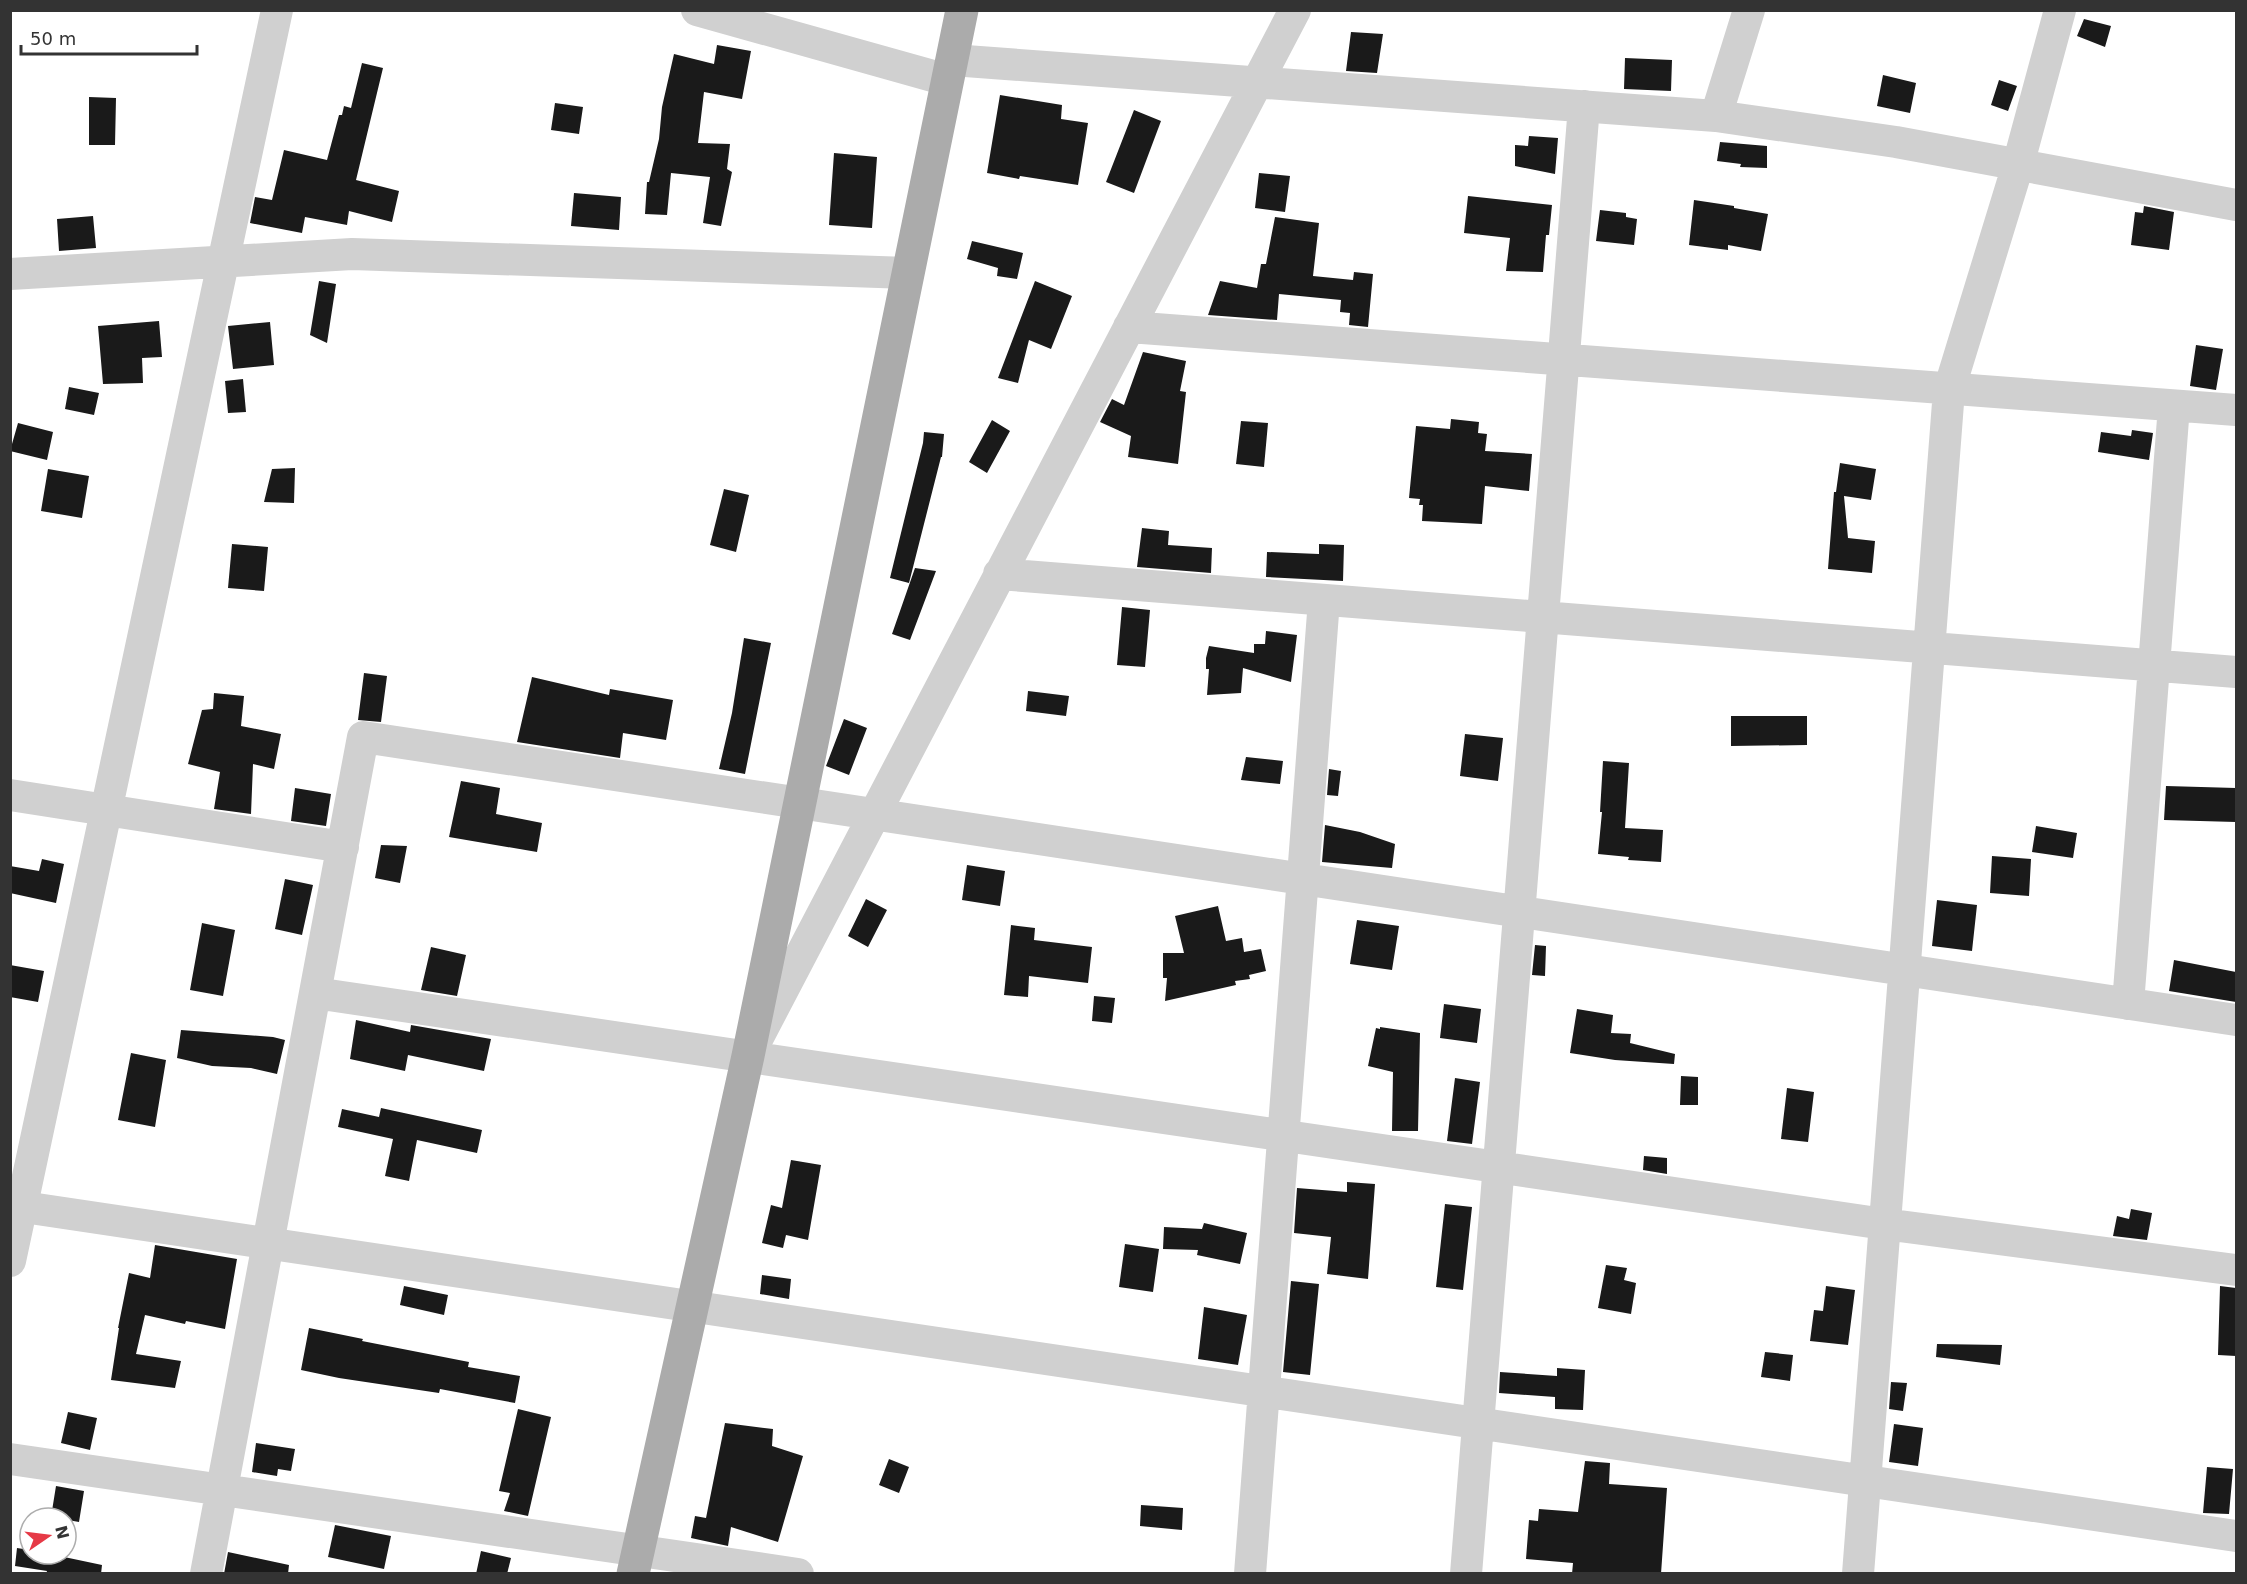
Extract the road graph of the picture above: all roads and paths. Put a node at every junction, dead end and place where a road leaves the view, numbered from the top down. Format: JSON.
{"nodes":[{"id":1,"x":277,"y":10,"type":"edge"},
{"id":2,"x":697,"y":10,"type":"edge"},
{"id":3,"x":962,"y":10,"type":"edge"},
{"id":4,"x":1295,"y":10,"type":"edge"},
{"id":5,"x":1749,"y":10,"type":"edge"},
{"id":6,"x":2060,"y":10,"type":"edge"},
{"id":7,"x":950,"y":70,"type":"junction"},
{"id":8,"x":1258,"y":82,"type":"junction"},
{"id":9,"x":1584,"y":106,"type":"junction"},
{"id":10,"x":1716,"y":116,"type":"junction"},
{"id":11,"x":2018,"y":165,"type":"junction"},
{"id":12,"x":2236,"y":205,"type":"edge"},
{"id":13,"x":224,"y":261,"type":"junction"},
{"id":14,"x":908,"y":273,"type":"junction"},
{"id":15,"x":10,"y":274,"type":"edge"},
{"id":16,"x":1129,"y":327,"type":"junction"},
{"id":17,"x":1563,"y":360,"type":"junction"},
{"id":18,"x":1949,"y":390,"type":"junction"},
{"id":19,"x":2174,"y":406,"type":"junction"},
{"id":20,"x":2236,"y":410,"type":"edge"},
{"id":21,"x":999,"y":574,"type":"junction"},
{"id":22,"x":1324,"y":600,"type":"junction"},
{"id":23,"x":1543,"y":617,"type":"junction"},
{"id":24,"x":1929,"y":648,"type":"junction"},
{"id":25,"x":2154,"y":665,"type":"junction"},
{"id":26,"x":2236,"y":672,"type":"edge"},
{"id":27,"x":10,"y":795,"type":"edge"},
{"id":28,"x":800,"y":803,"type":"junction"},
{"id":29,"x":107,"y":810,"type":"junction"},
{"id":30,"x":874,"y":814,"type":"junction"},
{"id":31,"x":343,"y":847,"type":"junction"},
{"id":32,"x":1303,"y":879,"type":"junction"},
{"id":33,"x":1519,"y":912,"type":"junction"},
{"id":34,"x":1904,"y":970,"type":"junction"},
{"id":35,"x":315,"y":993,"type":"junction"},
{"id":36,"x":2128,"y":1004,"type":"junction"},
{"id":37,"x":2236,"y":1020,"type":"edge"},
{"id":38,"x":748,"y":1056,"type":"junction"},
{"id":39,"x":1282,"y":1135,"type":"junction"},
{"id":40,"x":1498,"y":1167,"type":"junction"},
{"id":41,"x":16,"y":1206,"type":"edge"},
{"id":42,"x":1884,"y":1224,"type":"junction"},
{"id":43,"x":268,"y":1244,"type":"junction"},
{"id":44,"x":10,"y":1261,"type":"edge"},
{"id":45,"x":2236,"y":1270,"type":"edge"},
{"id":46,"x":693,"y":1307,"type":"junction"},
{"id":47,"x":1264,"y":1391,"type":"junction"},
{"id":48,"x":1478,"y":1424,"type":"junction"},
{"id":49,"x":10,"y":1459,"type":"edge"},
{"id":50,"x":1865,"y":1481,"type":"junction"},
{"id":51,"x":222,"y":1490,"type":"junction"},
{"id":52,"x":2236,"y":1536,"type":"edge"},
{"id":53,"x":636,"y":1562,"type":"edge"},
{"id":54,"x":206,"y":1574,"type":"edge"},
{"id":55,"x":798,"y":1574,"type":"edge"},
{"id":56,"x":1250,"y":1574,"type":"edge"},
{"id":57,"x":1466,"y":1574,"type":"edge"},
{"id":58,"x":1858,"y":1574,"type":"edge"}],
"edges":[{"from":1,"to":13,"type":"street"},
{"from":2,"to":7,"type":"street"},
{"from":3,"to":7,"type":"main road"},
{"from":4,"to":8,"type":"street"},
{"from":5,"to":10,"type":"street"},
{"from":6,"to":11,"type":"street"},
{"from":7,"to":8,"type":"street"},
{"from":7,"to":14,"type":"main road"},
{"from":8,"to":9,"type":"street"},
{"from":8,"to":16,"type":"street"},
{"from":9,"to":10,"type":"street"},
{"from":9,"to":17,"type":"street"},
{"from":10,"to":11,"type":"street"},
{"from":11,"to":12,"type":"street"},
{"from":11,"to":18,"type":"street"},
{"from":13,"to":14,"type":"street"},
{"from":13,"to":15,"type":"street"},
{"from":13,"to":29,"type":"street"},
{"from":14,"to":28,"type":"main road"},
{"from":16,"to":17,"type":"street"},
{"from":16,"to":21,"type":"street"},
{"from":17,"to":18,"type":"street"},
{"from":17,"to":23,"type":"street"},
{"from":18,"to":19,"type":"street"},
{"from":18,"to":24,"type":"street"},
{"from":19,"to":20,"type":"street"},
{"from":19,"to":25,"type":"street"},
{"from":21,"to":22,"type":"street"},
{"from":21,"to":30,"type":"street"},
{"from":22,"to":23,"type":"street"},
{"from":22,"to":32,"type":"street"},
{"from":23,"to":24,"type":"street"},
{"from":23,"to":33,"type":"street"},
{"from":24,"to":25,"type":"street"},
{"from":24,"to":34,"type":"street"},
{"from":25,"to":26,"type":"street"},
{"from":25,"to":36,"type":"street"},
{"from":27,"to":29,"type":"street"},
{"from":28,"to":30,"type":"street"},
{"from":28,"to":31,"type":"street"},
{"from":28,"to":38,"type":"main road"},
{"from":29,"to":31,"type":"street"},
{"from":29,"to":41,"type":"street"},
{"from":30,"to":32,"type":"street"},
{"from":30,"to":38,"type":"street"},
{"from":31,"to":35,"type":"street"},
{"from":32,"to":33,"type":"street"},
{"from":32,"to":39,"type":"street"},
{"from":33,"to":34,"type":"street"},
{"from":33,"to":40,"type":"street"},
{"from":34,"to":36,"type":"street"},
{"from":34,"to":42,"type":"street"},
{"from":35,"to":38,"type":"street"},
{"from":35,"to":43,"type":"street"},
{"from":36,"to":37,"type":"street"},
{"from":38,"to":39,"type":"street"},
{"from":38,"to":46,"type":"main road"},
{"from":39,"to":40,"type":"street"},
{"from":39,"to":47,"type":"street"},
{"from":40,"to":42,"type":"street"},
{"from":40,"to":48,"type":"street"},
{"from":41,"to":43,"type":"street"},
{"from":41,"to":44,"type":"street"},
{"from":42,"to":45,"type":"street"},
{"from":42,"to":50,"type":"street"},
{"from":43,"to":46,"type":"street"},
{"from":43,"to":51,"type":"street"},
{"from":46,"to":47,"type":"street"},
{"from":46,"to":53,"type":"main road"},
{"from":47,"to":48,"type":"street"},
{"from":47,"to":56,"type":"street"},
{"from":48,"to":50,"type":"street"},
{"from":48,"to":57,"type":"street"},
{"from":49,"to":51,"type":"street"},
{"from":50,"to":52,"type":"street"},
{"from":50,"to":58,"type":"street"},
{"from":51,"to":53,"type":"street"},
{"from":51,"to":54,"type":"street"},
{"from":53,"to":55,"type":"street"}]}
